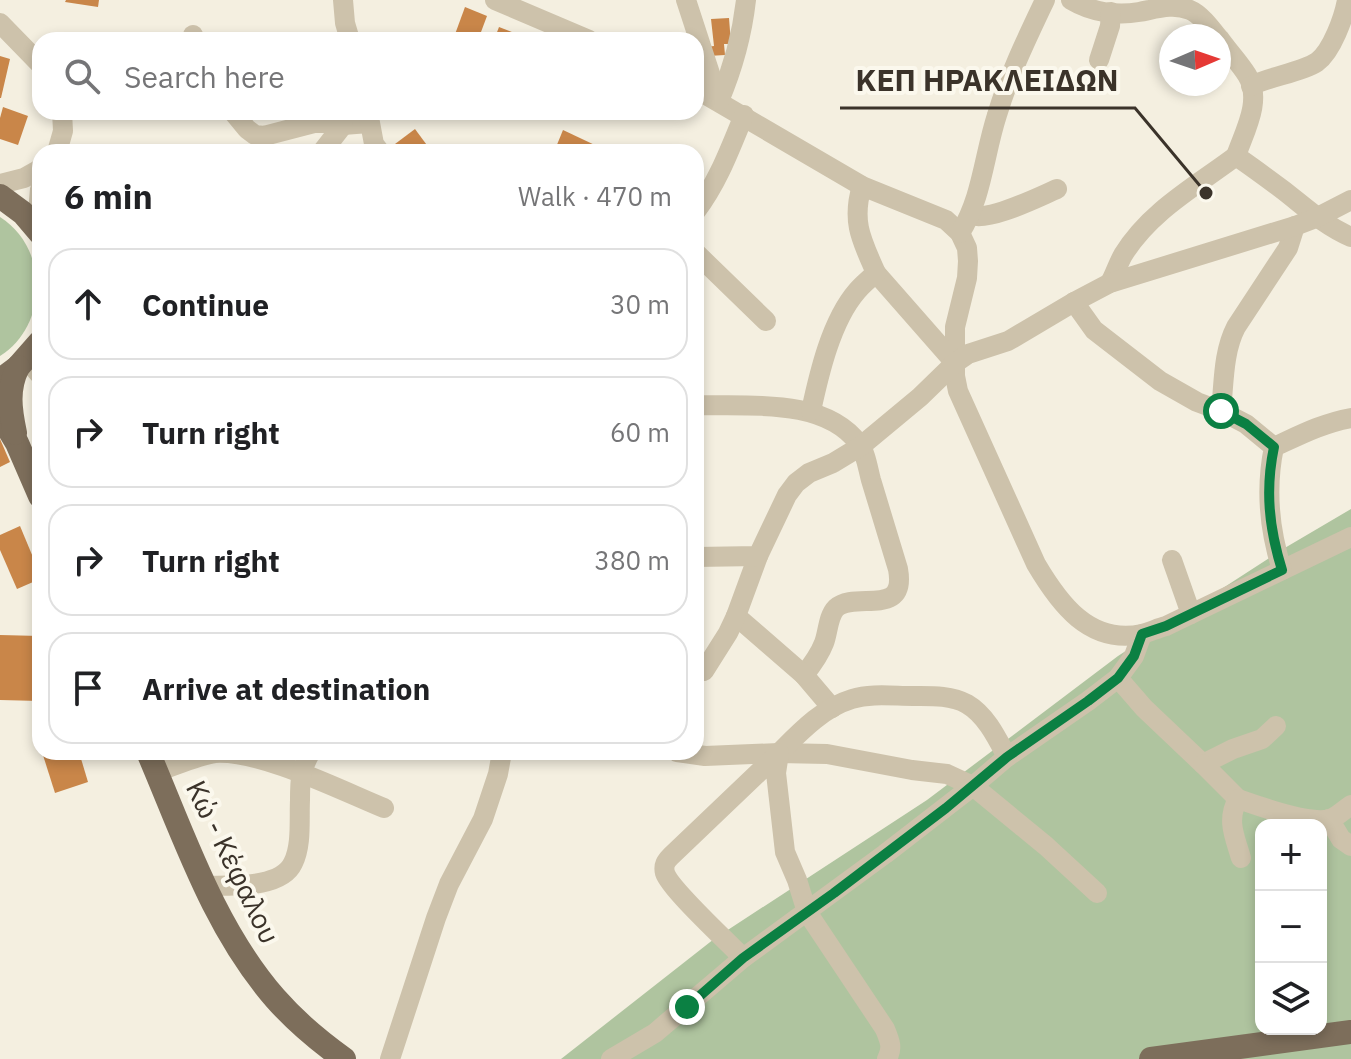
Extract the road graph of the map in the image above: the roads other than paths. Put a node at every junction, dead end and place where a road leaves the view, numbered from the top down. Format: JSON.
{"nodes":[{"id":1,"x":343,"y":0,"type":"edge"},
{"id":2,"x":495,"y":0,"type":"edge"},
{"id":3,"x":686,"y":0,"type":"edge"},
{"id":4,"x":746,"y":0,"type":"edge"},
{"id":5,"x":1045,"y":0,"type":"edge"},
{"id":6,"x":1071,"y":0,"type":"edge"},
{"id":7,"x":1347,"y":0,"type":"edge"},
{"id":8,"x":1190,"y":6,"type":"edge"},
{"id":9,"x":1111,"y":12,"type":"junction"},
{"id":10,"x":0,"y":23,"type":"edge"},
{"id":11,"x":1206,"y":24,"type":"edge"},
{"id":12,"x":348,"y":32,"type":"edge"},
{"id":13,"x":570,"y":32,"type":"edge"},
{"id":14,"x":696,"y":32,"type":"edge"},
{"id":15,"x":1231,"y":54,"type":"edge"},
{"id":16,"x":704,"y":55,"type":"edge"},
{"id":17,"x":32,"y":56,"type":"edge"},
{"id":18,"x":1099,"y":60,"type":"dead end"},
{"id":19,"x":1251,"y":86,"type":"junction"},
{"id":20,"x":704,"y":93,"type":"edge"},
{"id":21,"x":719,"y":101,"type":"junction"},
{"id":22,"x":744,"y":115,"type":"junction"},
{"id":23,"x":62,"y":120,"type":"edge"},
{"id":24,"x":240,"y":120,"type":"edge"},
{"id":25,"x":361,"y":120,"type":"edge"},
{"id":26,"x":368,"y":120,"type":"edge"},
{"id":27,"x":343,"y":125,"type":"junction"},
{"id":28,"x":59,"y":144,"type":"edge"},
{"id":29,"x":328,"y":144,"type":"edge"},
{"id":30,"x":374,"y":144,"type":"edge"},
{"id":31,"x":1236,"y":156,"type":"junction"},
{"id":32,"x":32,"y":174,"type":"edge"},
{"id":33,"x":0,"y":184,"type":"edge"},
{"id":34,"x":862,"y":186,"type":"junction"},
{"id":35,"x":1057,"y":189,"type":"dead end"},
{"id":36,"x":0,"y":196,"type":"edge"},
{"id":37,"x":704,"y":200,"type":"edge"},
{"id":38,"x":1351,"y":200,"type":"edge"},
{"id":39,"x":971,"y":215,"type":"junction"},
{"id":40,"x":1316,"y":218,"type":"junction"},
{"id":41,"x":32,"y":224,"type":"edge"},
{"id":42,"x":1295,"y":226,"type":"junction"},
{"id":43,"x":960,"y":233,"type":"junction"},
{"id":44,"x":1351,"y":237,"type":"edge"},
{"id":45,"x":704,"y":261,"type":"edge"},
{"id":46,"x":876,"y":273,"type":"junction"},
{"id":47,"x":1110,"y":283,"type":"junction"},
{"id":48,"x":1074,"y":302,"type":"junction"},
{"id":49,"x":766,"y":321,"type":"dead end"},
{"id":50,"x":955,"y":363,"type":"junction"},
{"id":51,"x":25,"y":364,"type":"edge"},
{"id":52,"x":704,"y":405,"type":"edge"},
{"id":53,"x":811,"y":411,"type":"junction"},
{"id":54,"x":1221,"y":411,"type":"junction"},
{"id":55,"x":0,"y":415,"type":"edge"},
{"id":56,"x":1351,"y":418,"type":"edge"},
{"id":57,"x":17,"y":443,"type":"junction"},
{"id":58,"x":861,"y":446,"type":"junction"},
{"id":59,"x":1274,"y":447,"type":"junction"},
{"id":60,"x":32,"y":478,"type":"edge"},
{"id":61,"x":1351,"y":537,"type":"edge"},
{"id":62,"x":758,"y":556,"type":"junction"},
{"id":63,"x":704,"y":557,"type":"edge"},
{"id":64,"x":1172,"y":560,"type":"dead end"},
{"id":65,"x":1282,"y":570,"type":"junction"},
{"id":66,"x":1191,"y":614,"type":"junction"},
{"id":67,"x":736,"y":616,"type":"junction"},
{"id":68,"x":1142,"y":634,"type":"junction"},
{"id":69,"x":704,"y":671,"type":"dead end"},
{"id":70,"x":804,"y":675,"type":"junction"},
{"id":71,"x":1118,"y":678,"type":"junction"},
{"id":72,"x":832,"y":708,"type":"junction"},
{"id":73,"x":1276,"y":726,"type":"dead end"},
{"id":74,"x":779,"y":753,"type":"junction"},
{"id":75,"x":704,"y":756,"type":"edge"},
{"id":76,"x":1004,"y":759,"type":"junction"},
{"id":77,"x":260,"y":760,"type":"edge"},
{"id":78,"x":307,"y":760,"type":"edge"},
{"id":79,"x":501,"y":760,"type":"edge"},
{"id":80,"x":152,"y":762,"type":"edge"},
{"id":81,"x":1203,"y":764,"type":"junction"},
{"id":82,"x":300,"y":773,"type":"junction"},
{"id":83,"x":947,"y":774,"type":"junction"},
{"id":84,"x":973,"y":786,"type":"junction"},
{"id":85,"x":1238,"y":799,"type":"junction"},
{"id":86,"x":1351,"y":805,"type":"edge"},
{"id":87,"x":384,"y":808,"type":"dead end"},
{"id":88,"x":1329,"y":819,"type":"junction"},
{"id":89,"x":1351,"y":846,"type":"edge"},
{"id":90,"x":1241,"y":858,"type":"dead end"},
{"id":91,"x":205,"y":886,"type":"junction"},
{"id":92,"x":1097,"y":893,"type":"dead end"},
{"id":93,"x":807,"y":912,"type":"junction"},
{"id":94,"x":743,"y":958,"type":"junction"},
{"id":95,"x":1351,"y":1032,"type":"edge"},
{"id":96,"x":344,"y":1059,"type":"edge"},
{"id":97,"x":390,"y":1059,"type":"edge"},
{"id":98,"x":611,"y":1059,"type":"edge"},
{"id":99,"x":887,"y":1059,"type":"edge"},
{"id":100,"x":1151,"y":1059,"type":"edge"}],
"edges":[{"from":1,"to":12,"type":"street"},
{"from":2,"to":13,"type":"street"},
{"from":3,"to":14,"type":"street"},
{"from":4,"to":21,"type":"street"},
{"from":5,"to":39,"type":"street"},
{"from":6,"to":9,"type":"street"},
{"from":7,"to":19,"type":"street"},
{"from":8,"to":9,"type":"street"},
{"from":8,"to":11,"type":"street"},
{"from":9,"to":18,"type":"street"},
{"from":10,"to":17,"type":"street"},
{"from":15,"to":19,"type":"street"},
{"from":16,"to":21,"type":"street"},
{"from":19,"to":31,"type":"street"},
{"from":20,"to":21,"type":"street"},
{"from":21,"to":22,"type":"street"},
{"from":22,"to":34,"type":"street"},
{"from":22,"to":37,"type":"street"},
{"from":23,"to":28,"type":"street"},
{"from":24,"to":27,"type":"street"},
{"from":25,"to":27,"type":"street"},
{"from":26,"to":30,"type":"street"},
{"from":27,"to":29,"type":"street"},
{"from":31,"to":40,"type":"street"},
{"from":31,"to":47,"type":"street"},
{"from":32,"to":33,"type":"street"},
{"from":34,"to":43,"type":"street"},
{"from":34,"to":46,"type":"street"},
{"from":35,"to":39,"type":"street"},
{"from":36,"to":41,"type":"main road"},
{"from":38,"to":40,"type":"street"},
{"from":39,"to":43,"type":"street"},
{"from":40,"to":42,"type":"street"},
{"from":40,"to":44,"type":"street"},
{"from":42,"to":47,"type":"street"},
{"from":42,"to":54,"type":"street"},
{"from":43,"to":50,"type":"street"},
{"from":45,"to":49,"type":"street"},
{"from":46,"to":50,"type":"street"},
{"from":46,"to":53,"type":"street"},
{"from":47,"to":48,"type":"street"},
{"from":48,"to":50,"type":"street"},
{"from":48,"to":54,"type":"street"},
{"from":50,"to":58,"type":"street"},
{"from":50,"to":68,"type":"street"},
{"from":51,"to":57,"type":"main road"},
{"from":52,"to":53,"type":"street"},
{"from":53,"to":58,"type":"street"},
{"from":54,"to":59,"type":"street"},
{"from":55,"to":57,"type":"main road"},
{"from":56,"to":59,"type":"street"},
{"from":57,"to":60,"type":"main road"},
{"from":58,"to":62,"type":"street"},
{"from":58,"to":70,"type":"street"},
{"from":59,"to":65,"type":"street"},
{"from":61,"to":65,"type":"street"},
{"from":62,"to":63,"type":"street"},
{"from":62,"to":67,"type":"street"},
{"from":64,"to":66,"type":"street"},
{"from":65,"to":66,"type":"street"},
{"from":66,"to":68,"type":"street"},
{"from":67,"to":69,"type":"street"},
{"from":67,"to":70,"type":"street"},
{"from":68,"to":71,"type":"street"},
{"from":70,"to":72,"type":"street"},
{"from":71,"to":76,"type":"street"},
{"from":71,"to":81,"type":"street"},
{"from":72,"to":74,"type":"street"},
{"from":72,"to":76,"type":"street"},
{"from":73,"to":81,"type":"street"},
{"from":74,"to":75,"type":"street"},
{"from":74,"to":83,"type":"street"},
{"from":74,"to":93,"type":"street"},
{"from":74,"to":94,"type":"street"},
{"from":76,"to":83,"type":"street"},
{"from":76,"to":84,"type":"street"},
{"from":77,"to":82,"type":"street"},
{"from":78,"to":82,"type":"street"},
{"from":79,"to":97,"type":"street"},
{"from":80,"to":91,"type":"main road","name":"Κώ - Κέφαλου"},
{"from":81,"to":85,"type":"street"},
{"from":82,"to":87,"type":"street"},
{"from":82,"to":91,"type":"street"},
{"from":83,"to":84,"type":"street"},
{"from":84,"to":92,"type":"street"},
{"from":84,"to":93,"type":"street"},
{"from":85,"to":88,"type":"street"},
{"from":85,"to":90,"type":"street"},
{"from":86,"to":88,"type":"street"},
{"from":88,"to":89,"type":"street"},
{"from":91,"to":96,"type":"main road","name":"Κώ - Κέφαλου"},
{"from":93,"to":94,"type":"street"},
{"from":93,"to":99,"type":"street"},
{"from":94,"to":98,"type":"street"},
{"from":95,"to":100,"type":"main road"}]}
